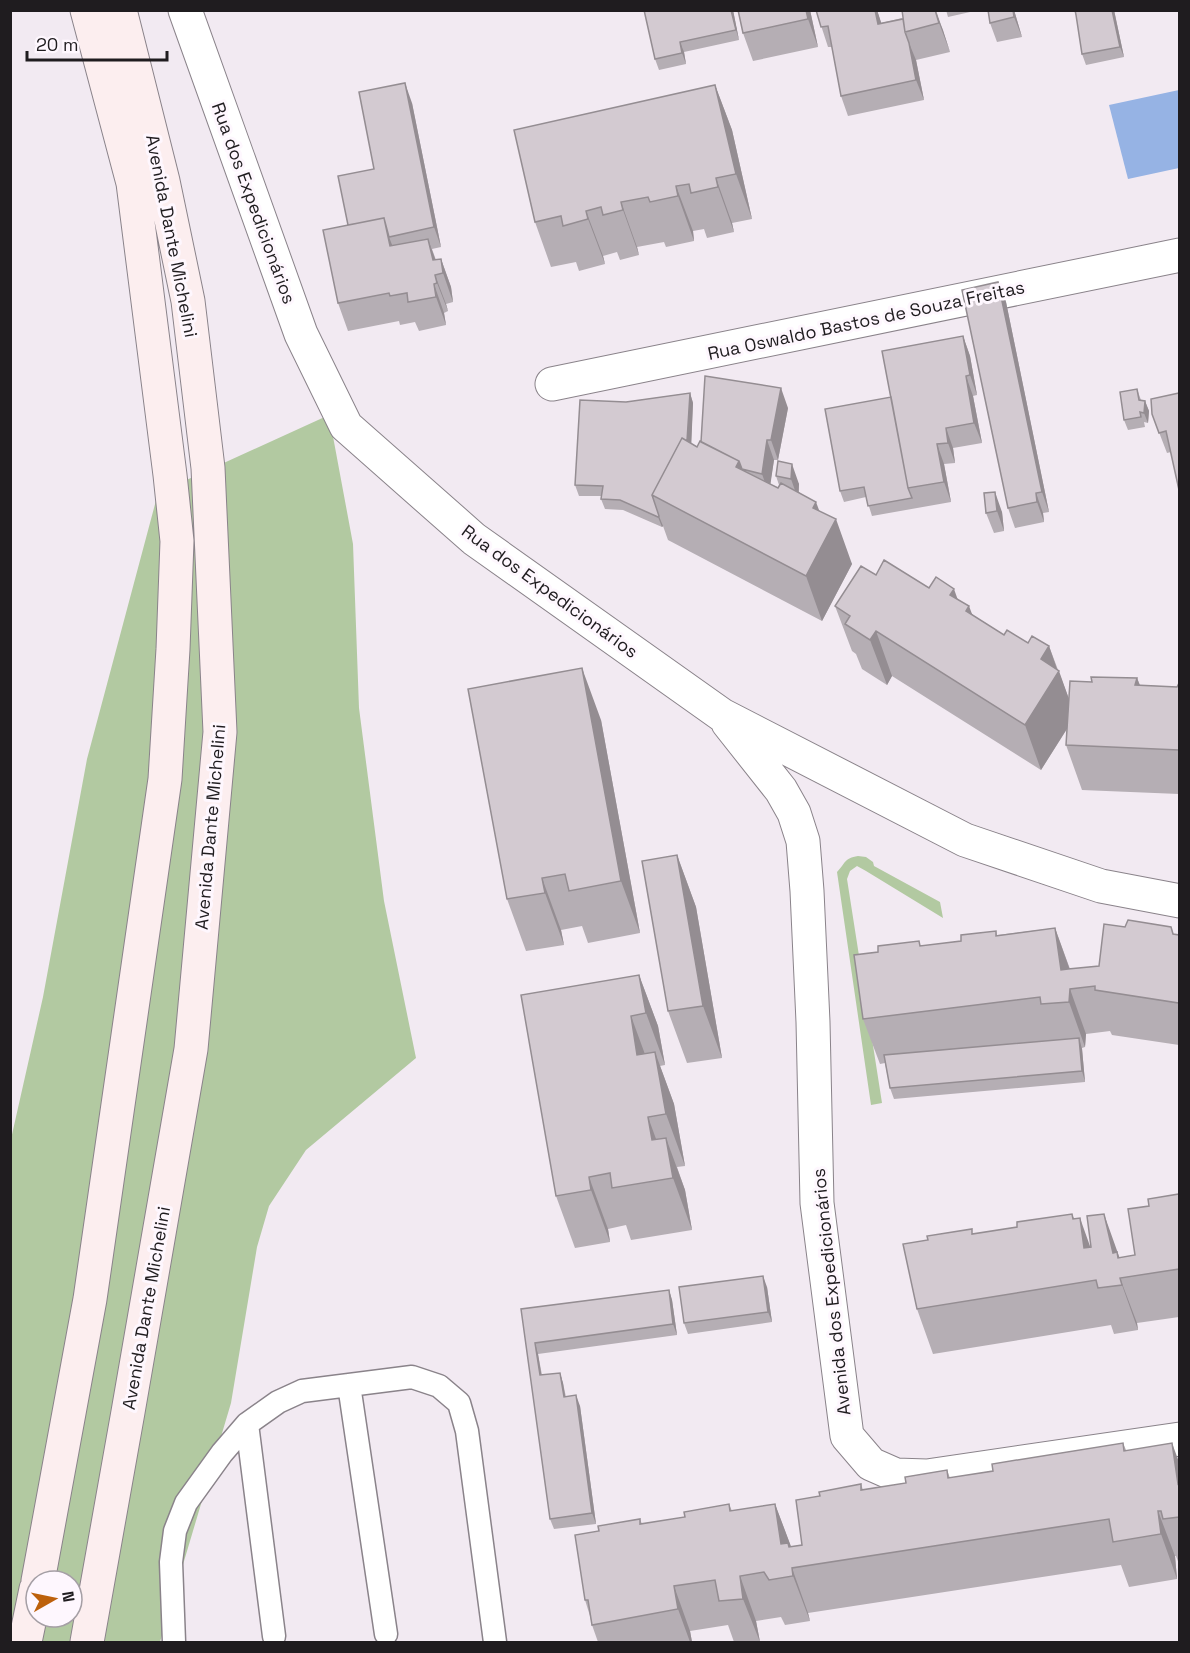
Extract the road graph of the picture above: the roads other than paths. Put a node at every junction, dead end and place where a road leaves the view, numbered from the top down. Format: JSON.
{"nodes":[{"id":1,"x":87,"y":10,"type":"edge"},
{"id":2,"x":120,"y":10,"type":"edge"},
{"id":3,"x":186,"y":10,"type":"edge"},
{"id":4,"x":148,"y":182,"type":"junction"},
{"id":5,"x":1179,"y":255,"type":"edge"},
{"id":6,"x":552,"y":384,"type":"dead end"},
{"id":7,"x":722,"y":715,"type":"junction"},
{"id":8,"x":1179,"y":902,"type":"edge"},
{"id":9,"x":349,"y":1385,"type":"junction"},
{"id":10,"x":247,"y":1424,"type":"junction"},
{"id":11,"x":1179,"y":1438,"type":"edge"},
{"id":12,"x":40,"y":1569,"type":"edge"},
{"id":13,"x":386,"y":1634,"type":"dead end"},
{"id":14,"x":274,"y":1636,"type":"dead end"},
{"id":15,"x":87,"y":1642,"type":"edge"},
{"id":16,"x":174,"y":1642,"type":"edge"},
{"id":17,"x":495,"y":1642,"type":"edge"}],
"edges":[{"from":1,"to":4,"type":"main road","name":"Avenida Dante Michelini"},
{"from":2,"to":4,"type":"main road","name":"Avenida Dante Michelini"},
{"from":3,"to":7,"type":"street","name":"Rua dos Expedicionários"},
{"from":4,"to":12,"type":"main road","name":"Avenida Dante Michelini"},
{"from":4,"to":15,"type":"main road","name":"Avenida Dante Michelini"},
{"from":5,"to":6,"type":"street","name":"Rua Oswaldo Bastos de Souza Freitas"},
{"from":7,"to":8,"type":"street","name":"Rua dos Expedicionários"},
{"from":7,"to":11,"type":"street","name":"Avenida dos Expedicionários"},
{"from":9,"to":10,"type":"lane"},
{"from":9,"to":13,"type":"lane"},
{"from":9,"to":17,"type":"lane"},
{"from":10,"to":14,"type":"lane"},
{"from":10,"to":16,"type":"lane"}]}
